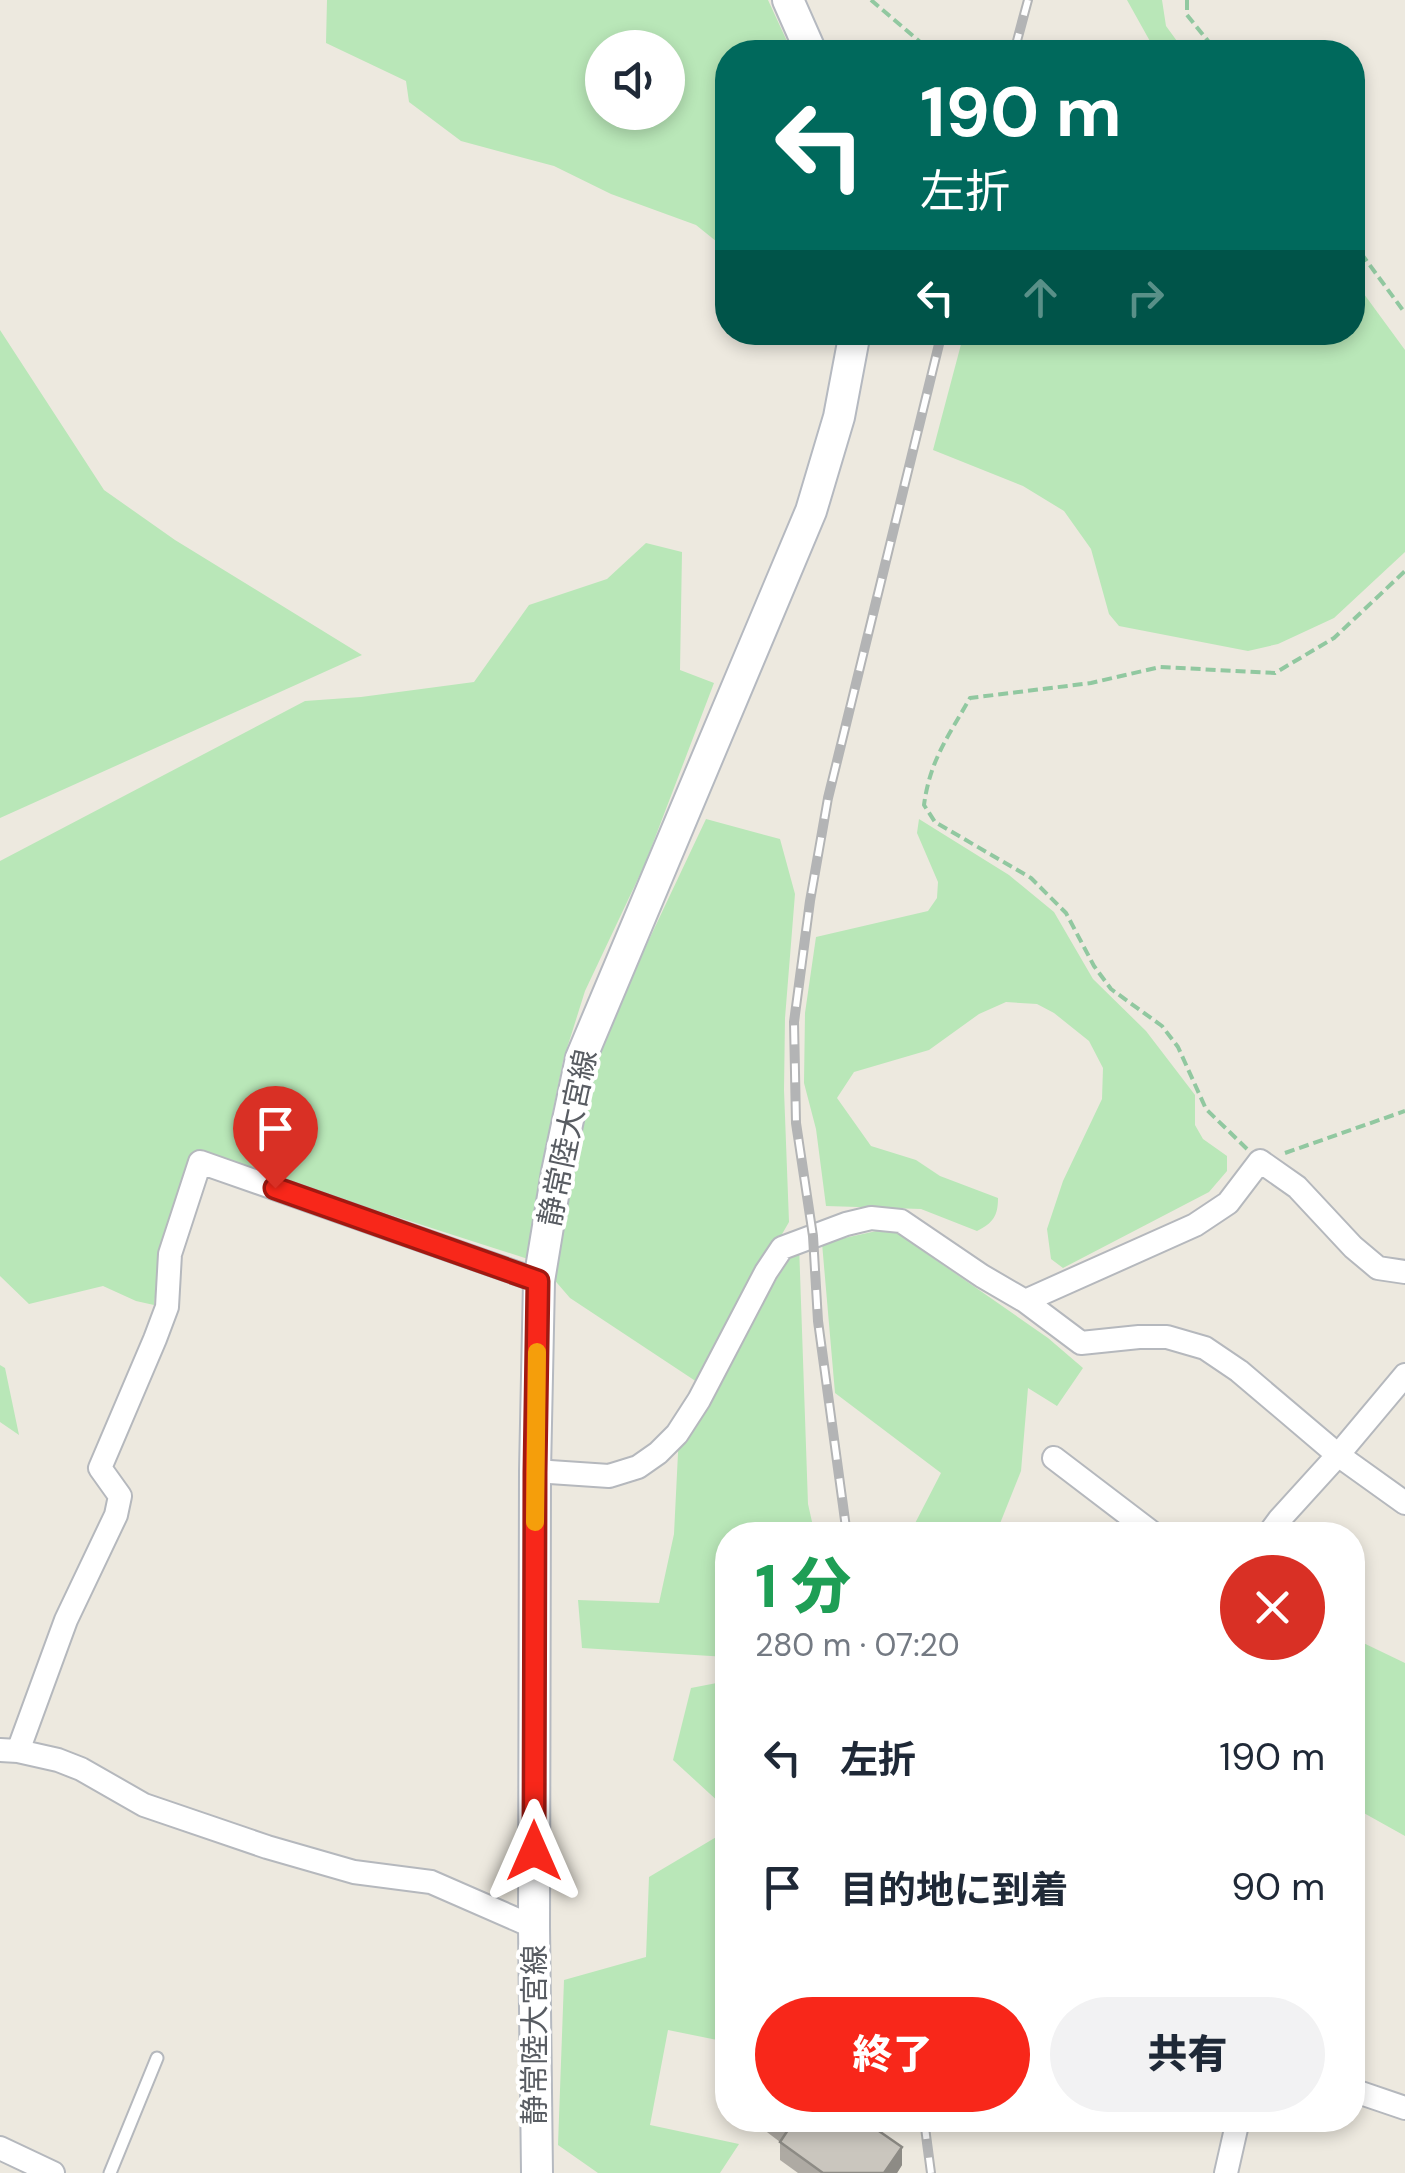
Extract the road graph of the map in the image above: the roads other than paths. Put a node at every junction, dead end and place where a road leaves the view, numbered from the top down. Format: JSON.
{"nodes":[{"id":1,"x":788,"y":0,"type":"edge"},
{"id":2,"x":805,"y":40,"type":"edge"},
{"id":3,"x":853,"y":345,"type":"edge"},
{"id":4,"x":1405,"y":1272,"type":"edge"},
{"id":5,"x":538,"y":1281,"type":"junction"},
{"id":6,"x":1025,"y":1300,"type":"junction"},
{"id":7,"x":1405,"y":1374,"type":"edge"},
{"id":8,"x":1338,"y":1456,"type":"junction"},
{"id":9,"x":1054,"y":1458,"type":"dead end"},
{"id":10,"x":535,"y":1472,"type":"junction"},
{"id":11,"x":1405,"y":1504,"type":"edge"},
{"id":12,"x":1138,"y":1522,"type":"edge"},
{"id":13,"x":1278,"y":1522,"type":"edge"},
{"id":14,"x":9,"y":1751,"type":"edge"},
{"id":15,"x":534,"y":1927,"type":"junction"},
{"id":16,"x":157,"y":2058,"type":"dead end"},
{"id":17,"x":1365,"y":2094,"type":"edge"},
{"id":18,"x":1405,"y":2108,"type":"edge"},
{"id":19,"x":1235,"y":2132,"type":"edge"},
{"id":20,"x":0,"y":2148,"type":"edge"},
{"id":21,"x":53,"y":2173,"type":"edge"},
{"id":22,"x":110,"y":2173,"type":"edge"},
{"id":23,"x":537,"y":2173,"type":"edge"},
{"id":24,"x":1226,"y":2173,"type":"edge"}],
"edges":[{"from":1,"to":2,"type":"main road"},
{"from":3,"to":5,"type":"main road","name":"静常陸大宮線"},
{"from":4,"to":6,"type":"street"},
{"from":5,"to":10,"type":"main road","name":"静常陸大宮線"},
{"from":5,"to":14,"type":"street"},
{"from":6,"to":8,"type":"street"},
{"from":6,"to":10,"type":"street"},
{"from":7,"to":8,"type":"street"},
{"from":8,"to":11,"type":"street"},
{"from":8,"to":13,"type":"street"},
{"from":9,"to":12,"type":"street"},
{"from":10,"to":15,"type":"main road","name":"静常陸大宮線"},
{"from":14,"to":15,"type":"street"},
{"from":15,"to":23,"type":"main road","name":"静常陸大宮線"},
{"from":16,"to":22,"type":"lane"},
{"from":17,"to":18,"type":"street"},
{"from":19,"to":24,"type":"street"},
{"from":20,"to":21,"type":"street"}]}
